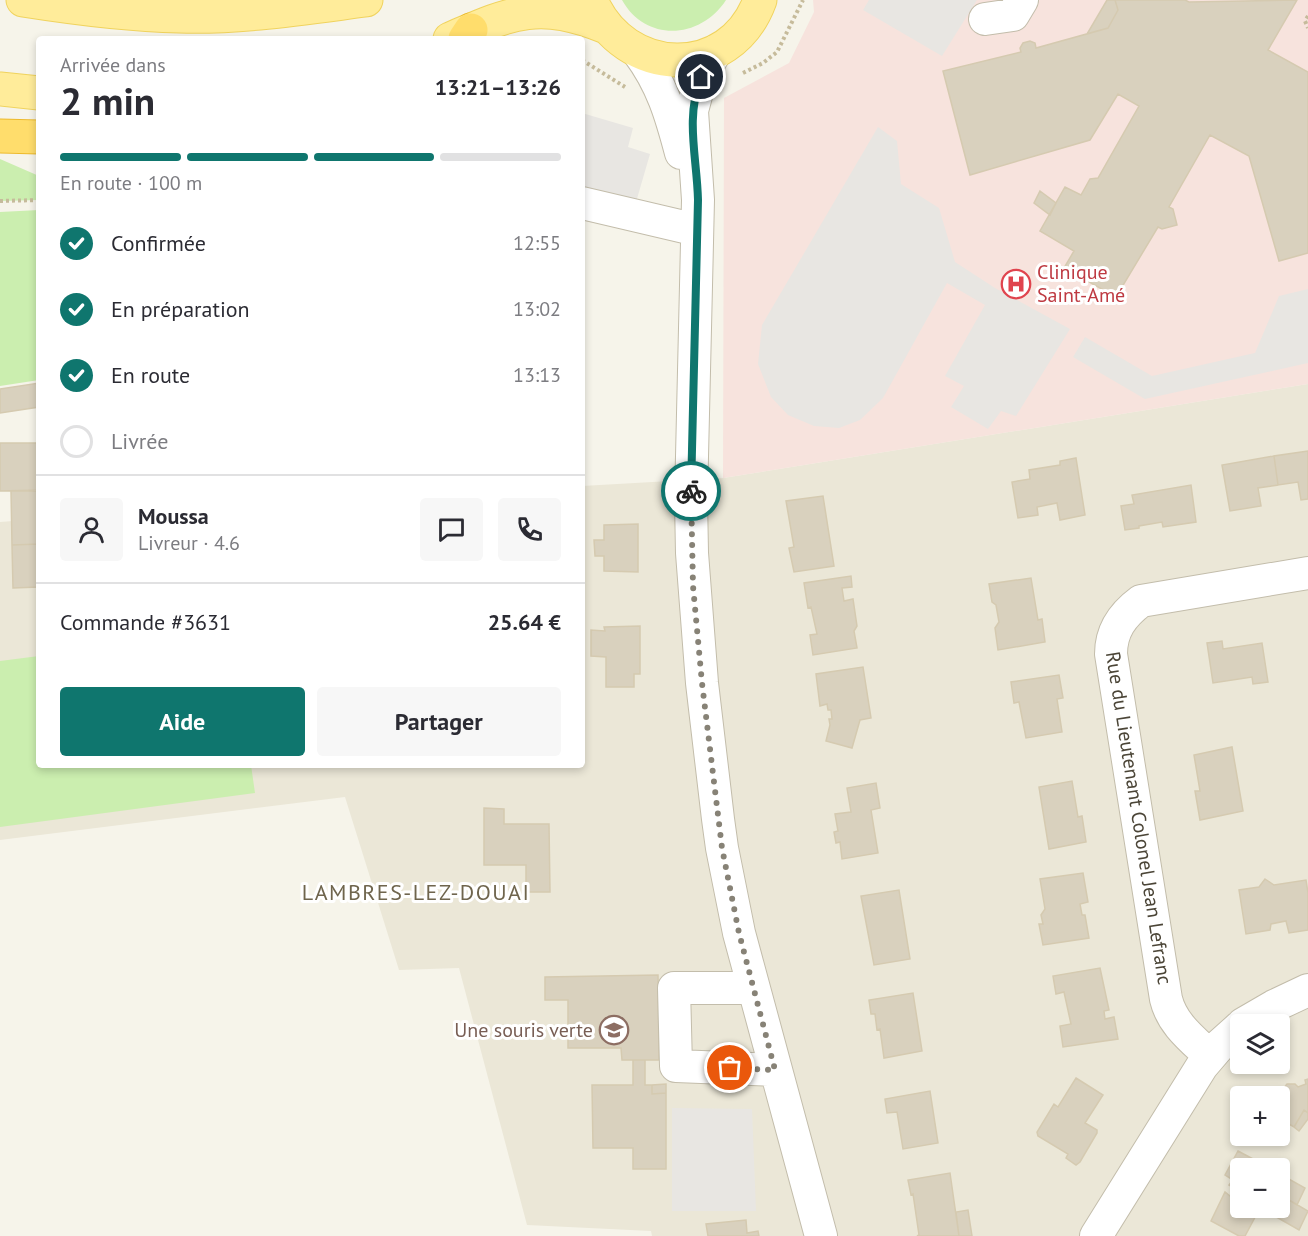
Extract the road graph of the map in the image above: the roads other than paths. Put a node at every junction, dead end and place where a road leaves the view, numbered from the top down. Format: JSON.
{"nodes":[{"id":1,"x":23,"y":0,"type":"edge"},
{"id":2,"x":366,"y":0,"type":"edge"},
{"id":3,"x":760,"y":0,"type":"edge"},
{"id":4,"x":1022,"y":0,"type":"edge"},
{"id":5,"x":599,"y":13,"type":"edge"},
{"id":6,"x":985,"y":19,"type":"dead end"},
{"id":7,"x":462,"y":36,"type":"edge"},
{"id":8,"x":716,"y":51,"type":"junction"},
{"id":9,"x":638,"y":52,"type":"junction"},
{"id":10,"x":0,"y":89,"type":"edge"},
{"id":11,"x":36,"y":93,"type":"edge"},
{"id":12,"x":0,"y":136,"type":"edge"},
{"id":13,"x":36,"y":136,"type":"edge"},
{"id":14,"x":585,"y":203,"type":"edge"},
{"id":15,"x":697,"y":230,"type":"junction"},
{"id":16,"x":1308,"y":573,"type":"edge"},
{"id":17,"x":753,"y":988,"type":"junction"},
{"id":18,"x":1308,"y":990,"type":"edge"},
{"id":19,"x":1261,"y":1014,"type":"edge"},
{"id":20,"x":1230,"y":1037,"type":"edge"},
{"id":21,"x":1210,"y":1056,"type":"junction"},
{"id":22,"x":775,"y":1070,"type":"junction"},
{"id":23,"x":821,"y":1236,"type":"edge"},
{"id":24,"x":1096,"y":1236,"type":"edge"}],
"edges":[{"from":1,"to":2,"type":"main road"},
{"from":3,"to":8,"type":"main road"},
{"from":4,"to":6,"type":"street"},
{"from":5,"to":7,"type":"main road"},
{"from":5,"to":9,"type":"main road"},
{"from":8,"to":9,"type":"main road"},
{"from":8,"to":15,"type":"street"},
{"from":9,"to":15,"type":"street"},
{"from":10,"to":11,"type":"main road"},
{"from":12,"to":13,"type":"highway"},
{"from":14,"to":15,"type":"street"},
{"from":15,"to":17,"type":"street"},
{"from":16,"to":21,"type":"street","name":"Rue du Lieutenant Colonel Jean Lefranc"},
{"from":17,"to":22,"type":"street"},
{"from":17,"to":22,"type":"street"},
{"from":18,"to":19,"type":"street"},
{"from":20,"to":21,"type":"street"},
{"from":21,"to":24,"type":"street"},
{"from":22,"to":23,"type":"street"}]}
